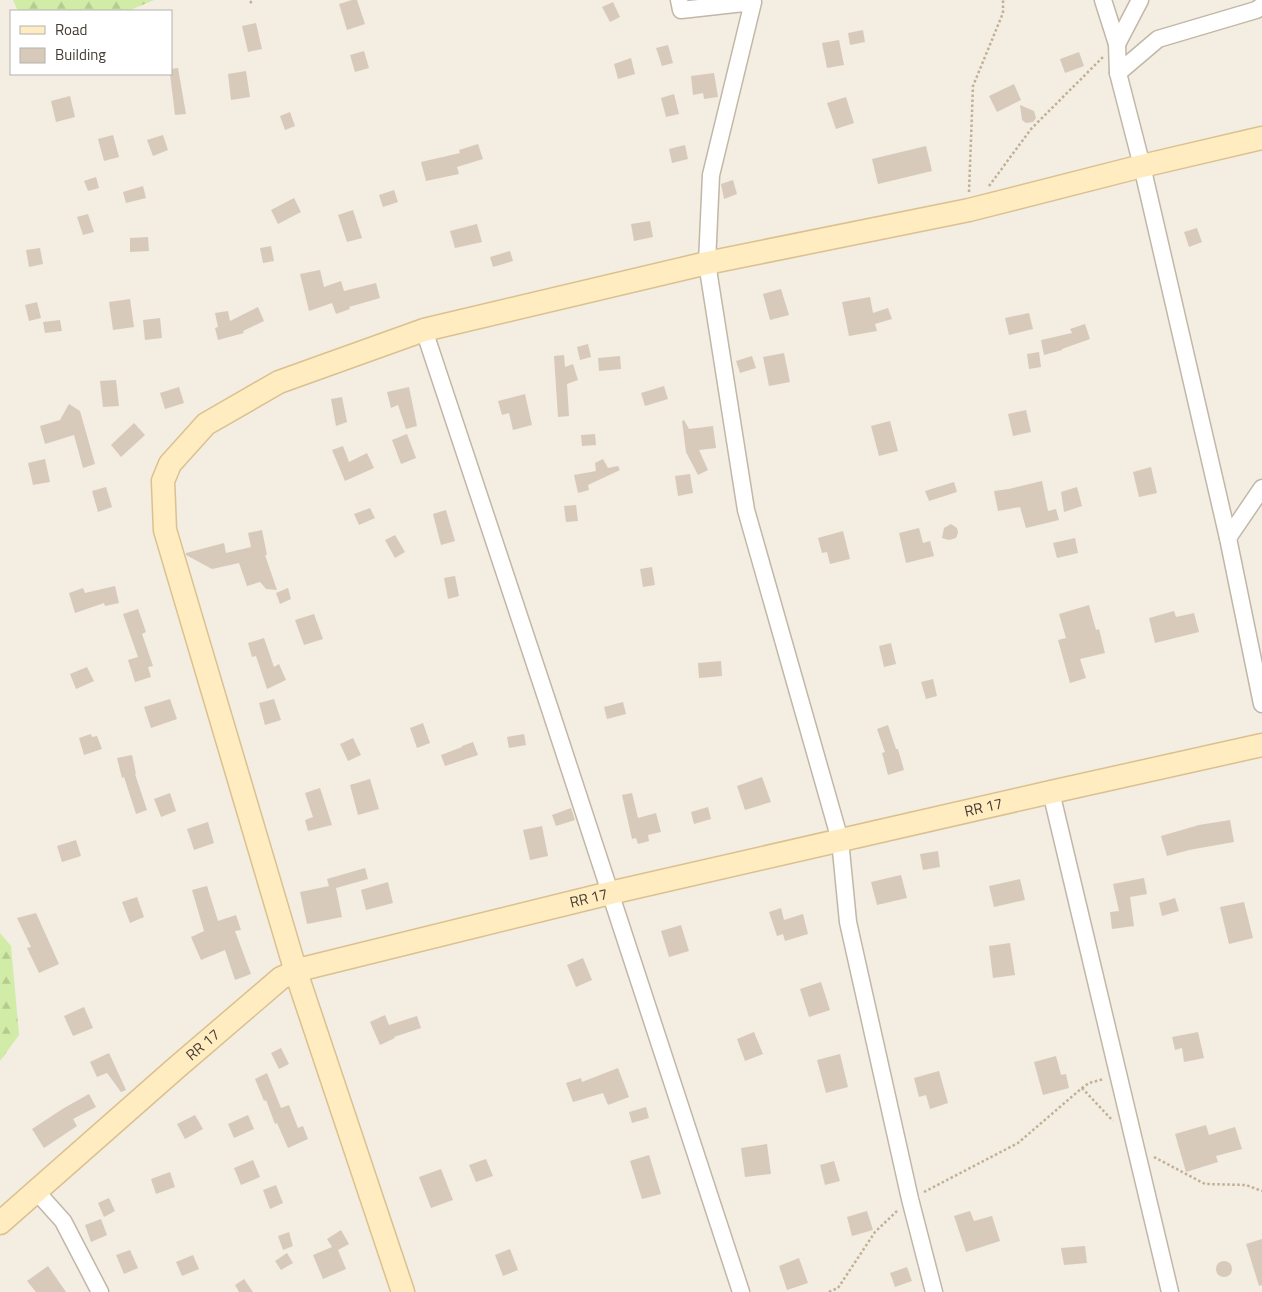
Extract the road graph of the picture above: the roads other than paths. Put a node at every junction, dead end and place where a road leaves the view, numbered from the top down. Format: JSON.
{"nodes":[{"id":1,"x":679,"y":0,"type":"edge"},
{"id":2,"x":1103,"y":0,"type":"edge"},
{"id":3,"x":1140,"y":0,"type":"edge"},
{"id":4,"x":1262,"y":6,"type":"edge"},
{"id":5,"x":1116,"y":44,"type":"junction"},
{"id":6,"x":1118,"y":73,"type":"junction"},
{"id":7,"x":1262,"y":138,"type":"edge"},
{"id":8,"x":1142,"y":166,"type":"junction"},
{"id":9,"x":707,"y":263,"type":"junction"},
{"id":10,"x":424,"y":330,"type":"junction"},
{"id":11,"x":1262,"y":488,"type":"edge"},
{"id":12,"x":1228,"y":538,"type":"junction"},
{"id":13,"x":1262,"y":704,"type":"edge"},
{"id":14,"x":1262,"y":746,"type":"edge"},
{"id":15,"x":1051,"y":792,"type":"junction"},
{"id":16,"x":840,"y":840,"type":"junction"},
{"id":17,"x":610,"y":893,"type":"junction"},
{"id":18,"x":296,"y":972,"type":"junction"},
{"id":19,"x":36,"y":1191,"type":"junction"},
{"id":20,"x":0,"y":1223,"type":"edge"},
{"id":21,"x":100,"y":1292,"type":"edge"},
{"id":22,"x":404,"y":1292,"type":"edge"},
{"id":23,"x":741,"y":1292,"type":"edge"},
{"id":24,"x":934,"y":1292,"type":"edge"},
{"id":25,"x":1170,"y":1292,"type":"edge"}],
"edges":[{"from":1,"to":9,"type":"street"},
{"from":2,"to":5,"type":"street"},
{"from":3,"to":5,"type":"street"},
{"from":4,"to":6,"type":"street"},
{"from":5,"to":6,"type":"street"},
{"from":6,"to":8,"type":"street"},
{"from":7,"to":8,"type":"street"},
{"from":8,"to":9,"type":"street"},
{"from":8,"to":12,"type":"street"},
{"from":9,"to":10,"type":"street"},
{"from":9,"to":16,"type":"street"},
{"from":10,"to":17,"type":"street"},
{"from":10,"to":18,"type":"street"},
{"from":11,"to":12,"type":"street"},
{"from":12,"to":13,"type":"street"},
{"from":14,"to":15,"type":"street","name":"RR 17","number":"RR 17"},
{"from":15,"to":16,"type":"street","name":"RR 17","number":"RR 17"},
{"from":15,"to":25,"type":"street"},
{"from":16,"to":17,"type":"street","name":"RR 17","number":"RR 17"},
{"from":16,"to":24,"type":"street"},
{"from":17,"to":18,"type":"street","name":"RR 17","number":"RR 17"},
{"from":17,"to":23,"type":"street"},
{"from":18,"to":19,"type":"street","name":"RR 17","number":"RR 17"},
{"from":18,"to":22,"type":"street"},
{"from":19,"to":20,"type":"street","name":"RR 17","number":"RR 17"},
{"from":19,"to":21,"type":"street"}]}
